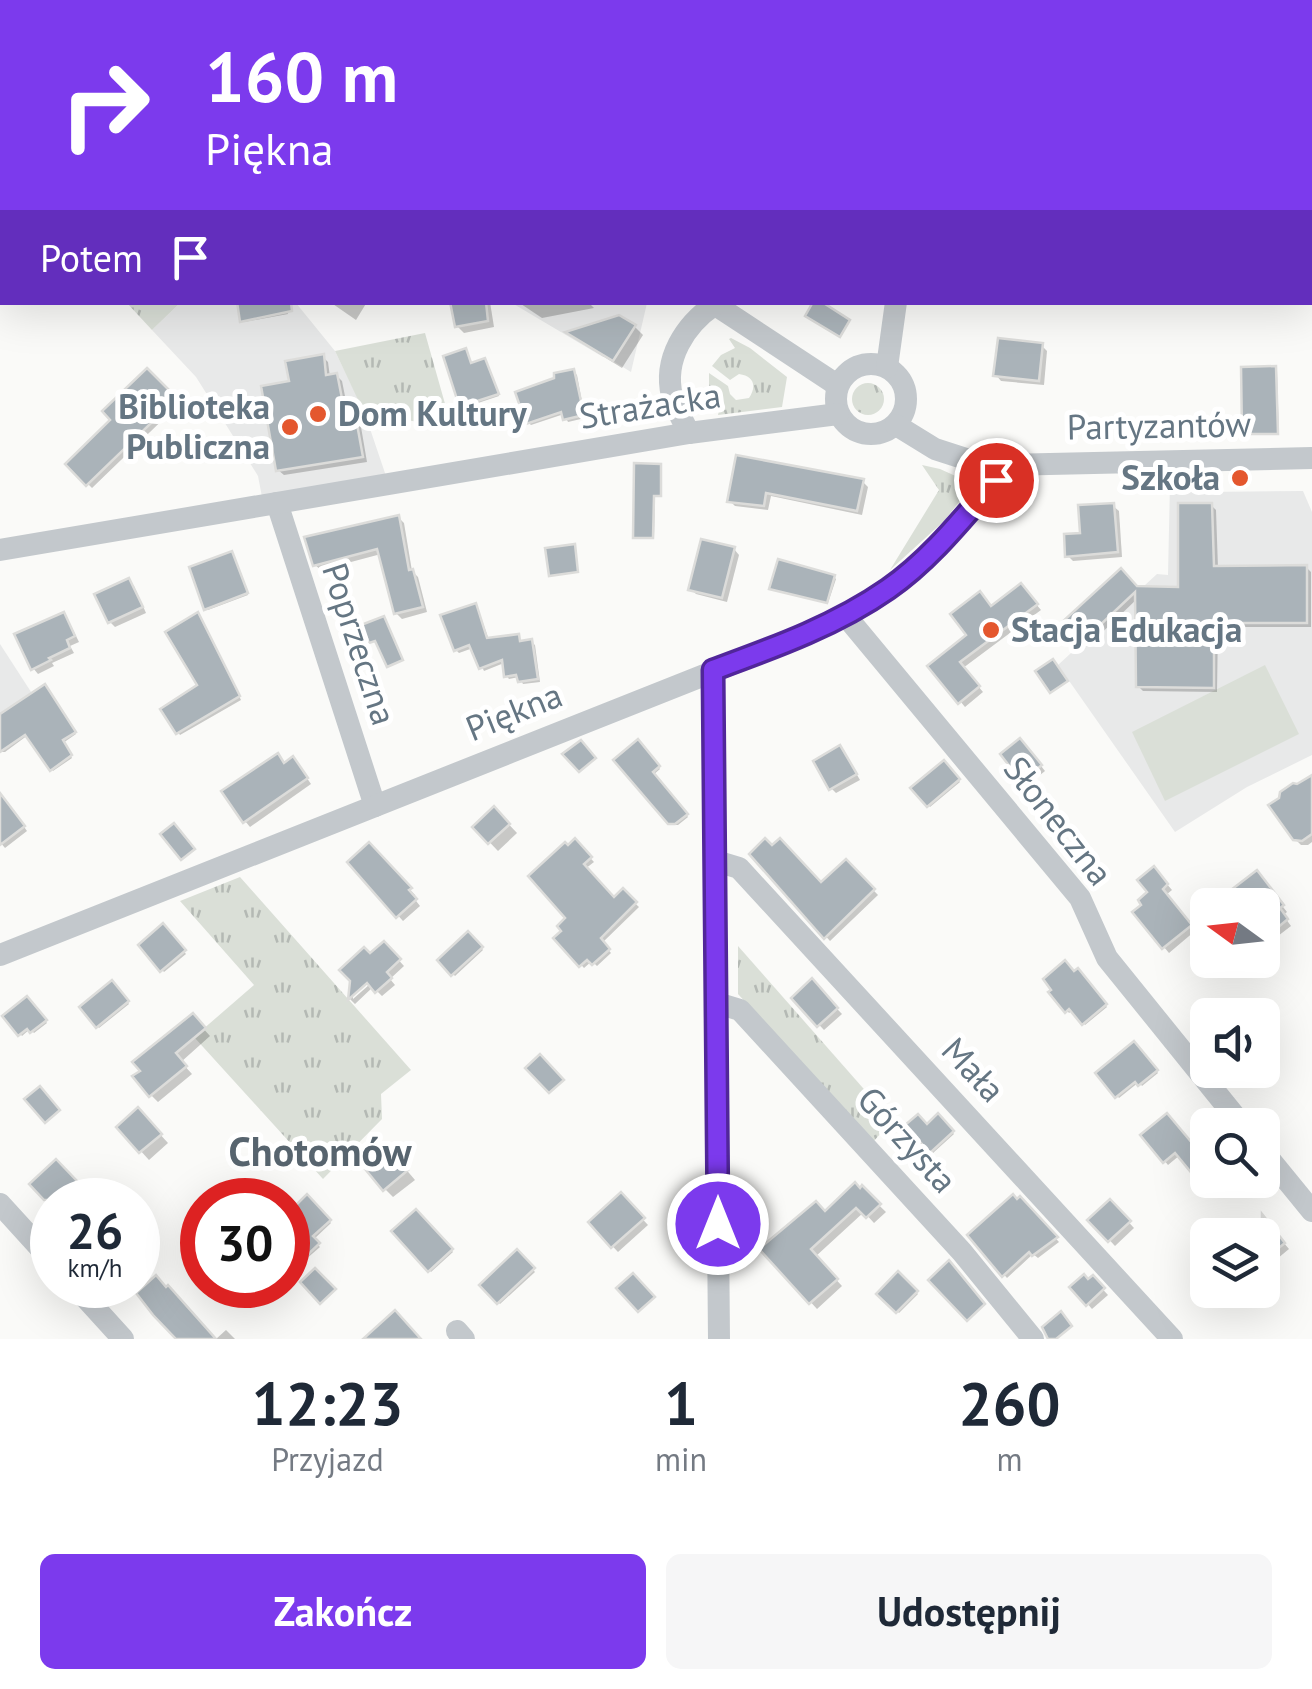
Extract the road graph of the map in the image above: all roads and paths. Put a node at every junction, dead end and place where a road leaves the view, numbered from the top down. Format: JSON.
{"nodes":[{"id":1,"x":711,"y":305,"type":"edge"},
{"id":2,"x":714,"y":305,"type":"edge"},
{"id":3,"x":896,"y":305,"type":"edge"},
{"id":4,"x":887,"y":367,"type":"junction"},
{"id":5,"x":837,"y":385,"type":"junction"},
{"id":6,"x":838,"y":414,"type":"junction"},
{"id":7,"x":896,"y":425,"type":"junction"},
{"id":8,"x":689,"y":433,"type":"junction"},
{"id":9,"x":1312,"y":458,"type":"edge"},
{"id":10,"x":1010,"y":465,"type":"junction"},
{"id":11,"x":277,"y":503,"type":"junction"},
{"id":12,"x":0,"y":550,"type":"edge"},
{"id":13,"x":845,"y":614,"type":"junction"},
{"id":14,"x":713,"y":670,"type":"junction"},
{"id":15,"x":375,"y":806,"type":"junction"},
{"id":16,"x":716,"y":860,"type":"junction"},
{"id":17,"x":0,"y":955,"type":"edge"},
{"id":18,"x":718,"y":1004,"type":"junction"},
{"id":19,"x":1228,"y":1108,"type":"edge"},
{"id":20,"x":1280,"y":1172,"type":"edge"},
{"id":21,"x":0,"y":1204,"type":"edge"},
{"id":22,"x":1312,"y":1211,"type":"edge"},
{"id":23,"x":30,"y":1237,"type":"edge"},
{"id":24,"x":95,"y":1308,"type":"edge"},
{"id":25,"x":124,"y":1339,"type":"edge"},
{"id":26,"x":719,"y":1339,"type":"edge"},
{"id":27,"x":1033,"y":1339,"type":"edge"},
{"id":28,"x":1172,"y":1339,"type":"edge"}],
"edges":[{"from":1,"to":8,"type":"street"},
{"from":2,"to":5,"type":"street"},
{"from":3,"to":4,"type":"street"},
{"from":4,"to":5,"type":"street"},
{"from":4,"to":7,"type":"street"},
{"from":5,"to":6,"type":"street"},
{"from":6,"to":7,"type":"street"},
{"from":6,"to":8,"type":"street","name":"Strażacka"},
{"from":7,"to":10,"type":"street","name":"Partyzantów"},
{"from":8,"to":11,"type":"street","name":"Strażacka"},
{"from":9,"to":10,"type":"street","name":"Partyzantów"},
{"from":10,"to":13,"type":"street","name":"Piękna"},
{"from":11,"to":12,"type":"street","name":"Strażacka"},
{"from":11,"to":15,"type":"street","name":"Poprzeczna"},
{"from":13,"to":14,"type":"street","name":"Piękna"},
{"from":13,"to":19,"type":"street","name":"Słoneczna"},
{"from":14,"to":15,"type":"street","name":"Piękna"},
{"from":14,"to":16,"type":"street"},
{"from":15,"to":17,"type":"street","name":"Piękna"},
{"from":16,"to":18,"type":"street"},
{"from":16,"to":28,"type":"street","name":"Mała"},
{"from":18,"to":26,"type":"street"},
{"from":18,"to":27,"type":"street","name":"Górzysta"},
{"from":20,"to":22,"type":"street"},
{"from":21,"to":23,"type":"street"},
{"from":24,"to":25,"type":"street"}]}
